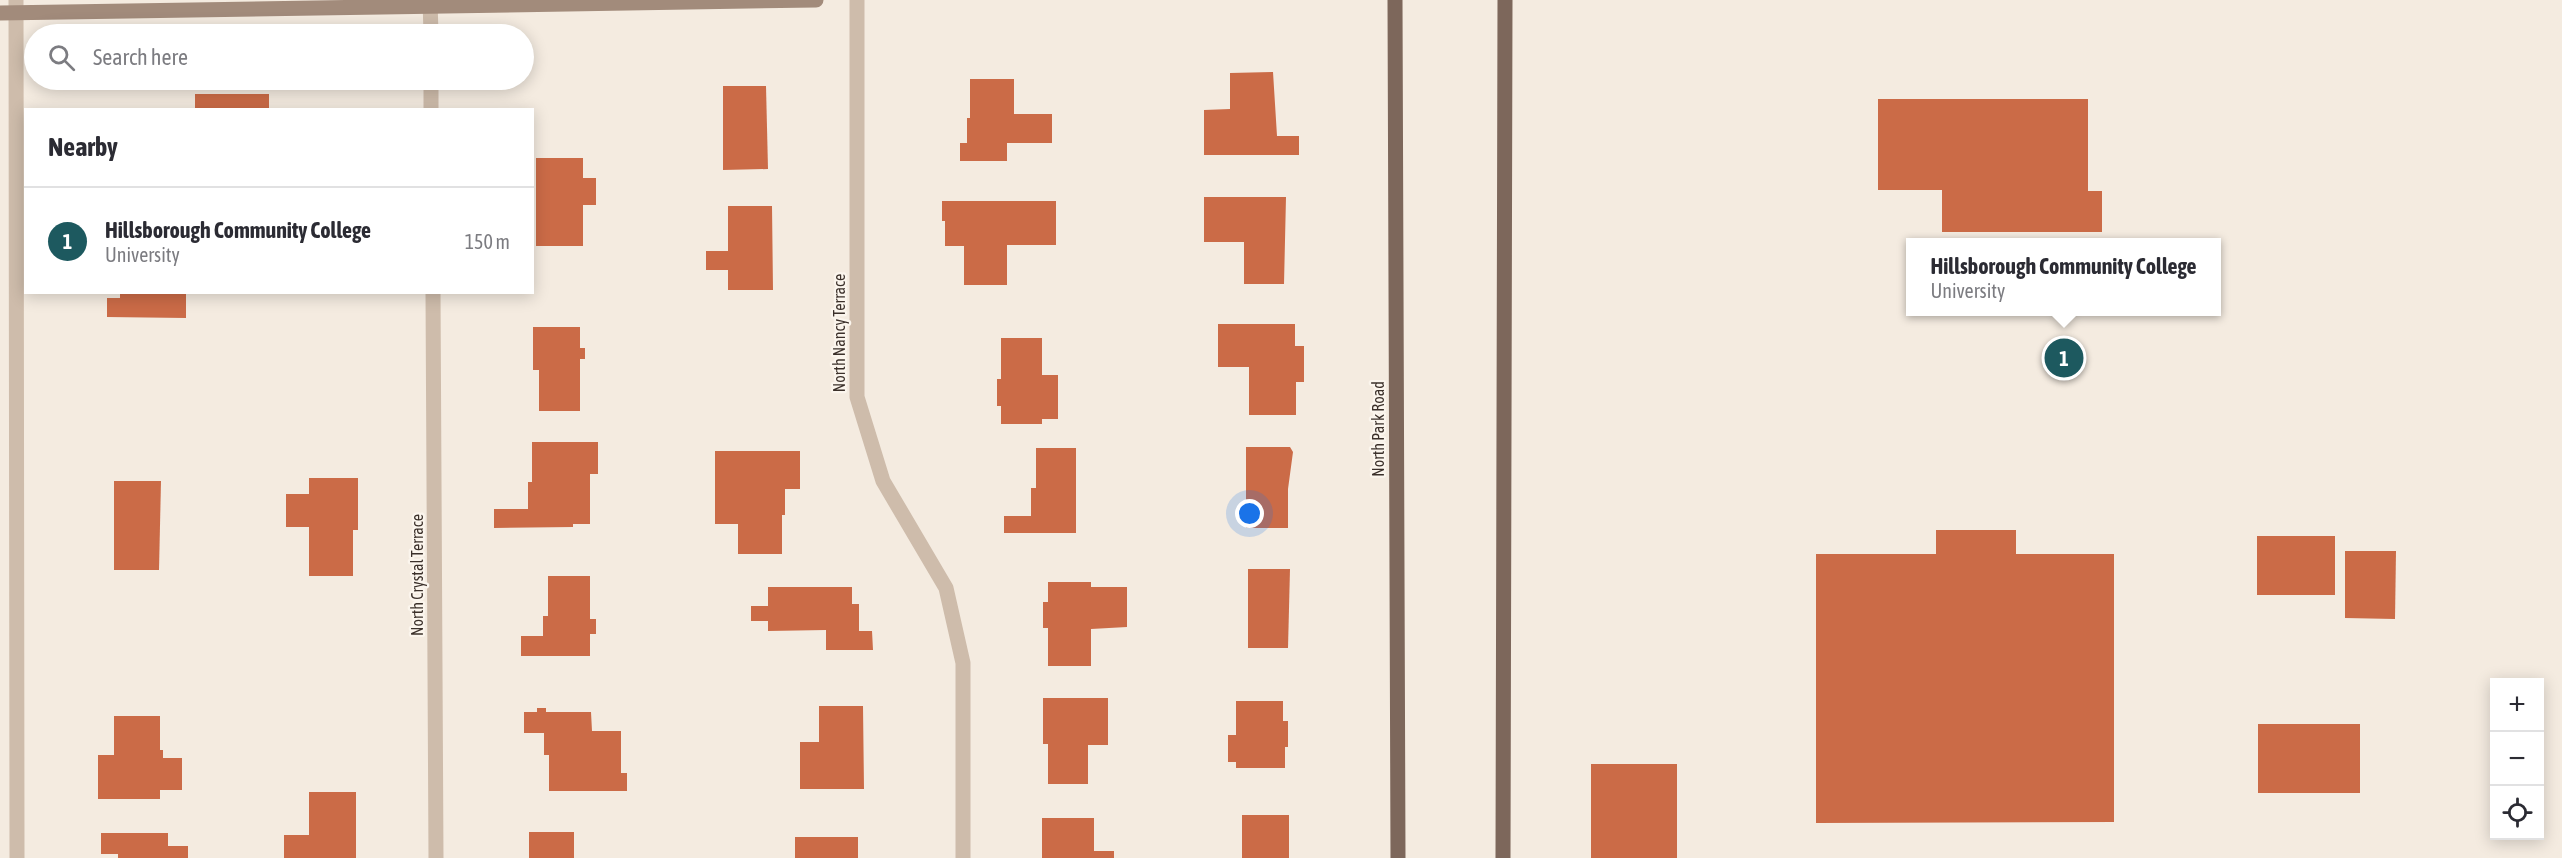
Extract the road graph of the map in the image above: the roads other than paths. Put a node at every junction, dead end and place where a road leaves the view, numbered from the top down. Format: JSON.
{"nodes":[{"id":1,"x":816,"y":0,"type":"edge"},
{"id":2,"x":857,"y":0,"type":"edge"},
{"id":3,"x":1395,"y":0,"type":"edge"},
{"id":4,"x":1505,"y":0,"type":"edge"},
{"id":5,"x":430,"y":3,"type":"edge"},
{"id":6,"x":10,"y":9,"type":"edge"},
{"id":7,"x":431,"y":24,"type":"edge"},
{"id":8,"x":431,"y":90,"type":"edge"},
{"id":9,"x":431,"y":108,"type":"edge"},
{"id":10,"x":433,"y":294,"type":"edge"},
{"id":11,"x":17,"y":858,"type":"edge"},
{"id":12,"x":436,"y":858,"type":"edge"},
{"id":13,"x":963,"y":858,"type":"edge"},
{"id":14,"x":1398,"y":858,"type":"edge"},
{"id":15,"x":1503,"y":858,"type":"edge"}],
"edges":[{"from":1,"to":5,"type":"street"},
{"from":2,"to":13,"type":"street","name":"North Nancy Terrace"},
{"from":3,"to":14,"type":"main road","name":"North Park Road"},
{"from":4,"to":15,"type":"main road"},
{"from":5,"to":6,"type":"street"},
{"from":5,"to":7,"type":"street"},
{"from":6,"to":11,"type":"street"},
{"from":8,"to":9,"type":"street"},
{"from":10,"to":12,"type":"street","name":"North Crystal Terrace"}]}
